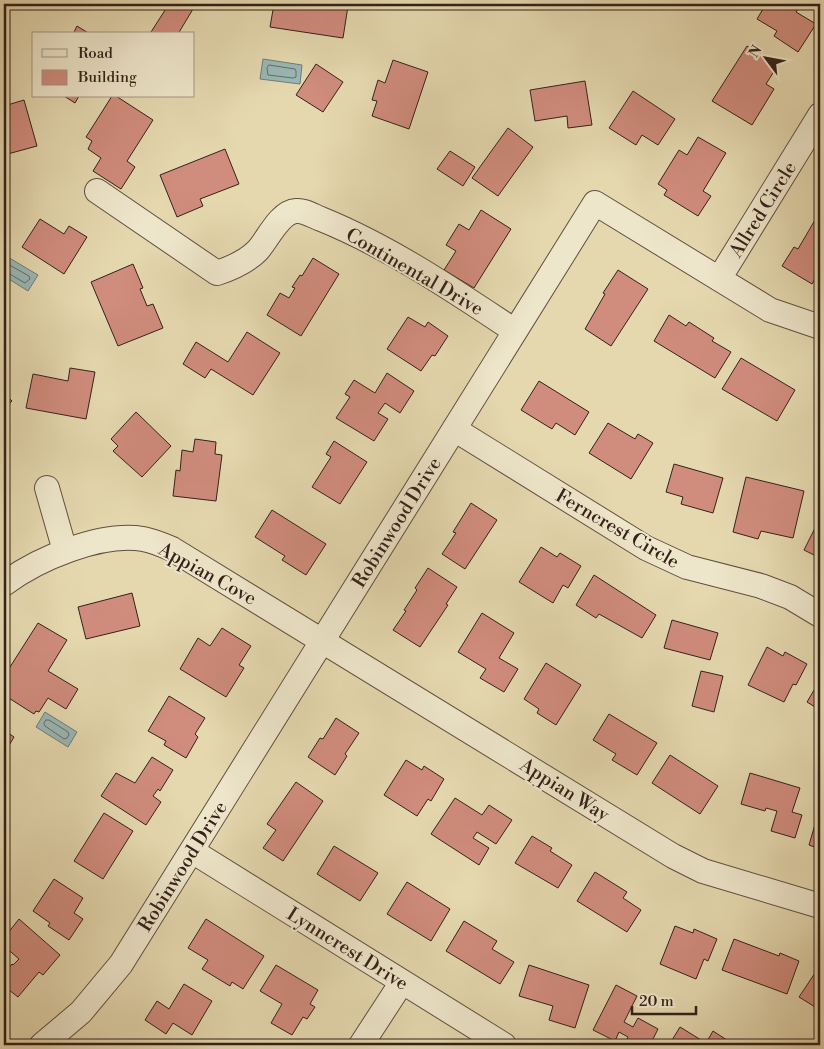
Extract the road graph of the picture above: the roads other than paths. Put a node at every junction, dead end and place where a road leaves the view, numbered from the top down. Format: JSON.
{"nodes":[{"id":1,"x":820,"y":114,"type":"edge"},
{"id":2,"x":96,"y":191,"type":"dead end"},
{"id":3,"x":718,"y":278,"type":"junction"},
{"id":4,"x":820,"y":326,"type":"edge"},
{"id":5,"x":515,"y":331,"type":"junction"},
{"id":6,"x":454,"y":429,"type":"junction"},
{"id":7,"x":46,"y":488,"type":"dead end"},
{"id":8,"x":66,"y":551,"type":"junction"},
{"id":9,"x":4,"y":584,"type":"edge"},
{"id":10,"x":820,"y":615,"type":"edge"},
{"id":11,"x":323,"y":641,"type":"junction"},
{"id":12,"x":192,"y":851,"type":"junction"},
{"id":13,"x":820,"y":906,"type":"edge"},
{"id":14,"x":402,"y":982,"type":"junction"},
{"id":15,"x":42,"y":1045,"type":"edge"},
{"id":16,"x":361,"y":1045,"type":"edge"},
{"id":17,"x":504,"y":1045,"type":"edge"}],
"edges":[{"from":1,"to":3,"type":"street","name":"Allred Circle"},
{"from":2,"to":5,"type":"street","name":"Continental Drive"},
{"from":3,"to":4,"type":"street","name":"Robinwood Drive"},
{"from":3,"to":5,"type":"street","name":"Robinwood Drive"},
{"from":5,"to":6,"type":"street","name":"Robinwood Drive"},
{"from":6,"to":10,"type":"street","name":"Ferncrest Circle"},
{"from":6,"to":11,"type":"street","name":"Robinwood Drive"},
{"from":7,"to":8,"type":"street"},
{"from":8,"to":9,"type":"street","name":"Appian Cove"},
{"from":8,"to":11,"type":"street","name":"Appian Cove"},
{"from":11,"to":12,"type":"street","name":"Robinwood Drive"},
{"from":11,"to":13,"type":"street","name":"Appian Way"},
{"from":12,"to":14,"type":"street","name":"Lynncrest Drive"},
{"from":12,"to":15,"type":"street","name":"Robinwood Drive"},
{"from":14,"to":16,"type":"street"},
{"from":14,"to":17,"type":"street","name":"Lynncrest Drive"}]}
